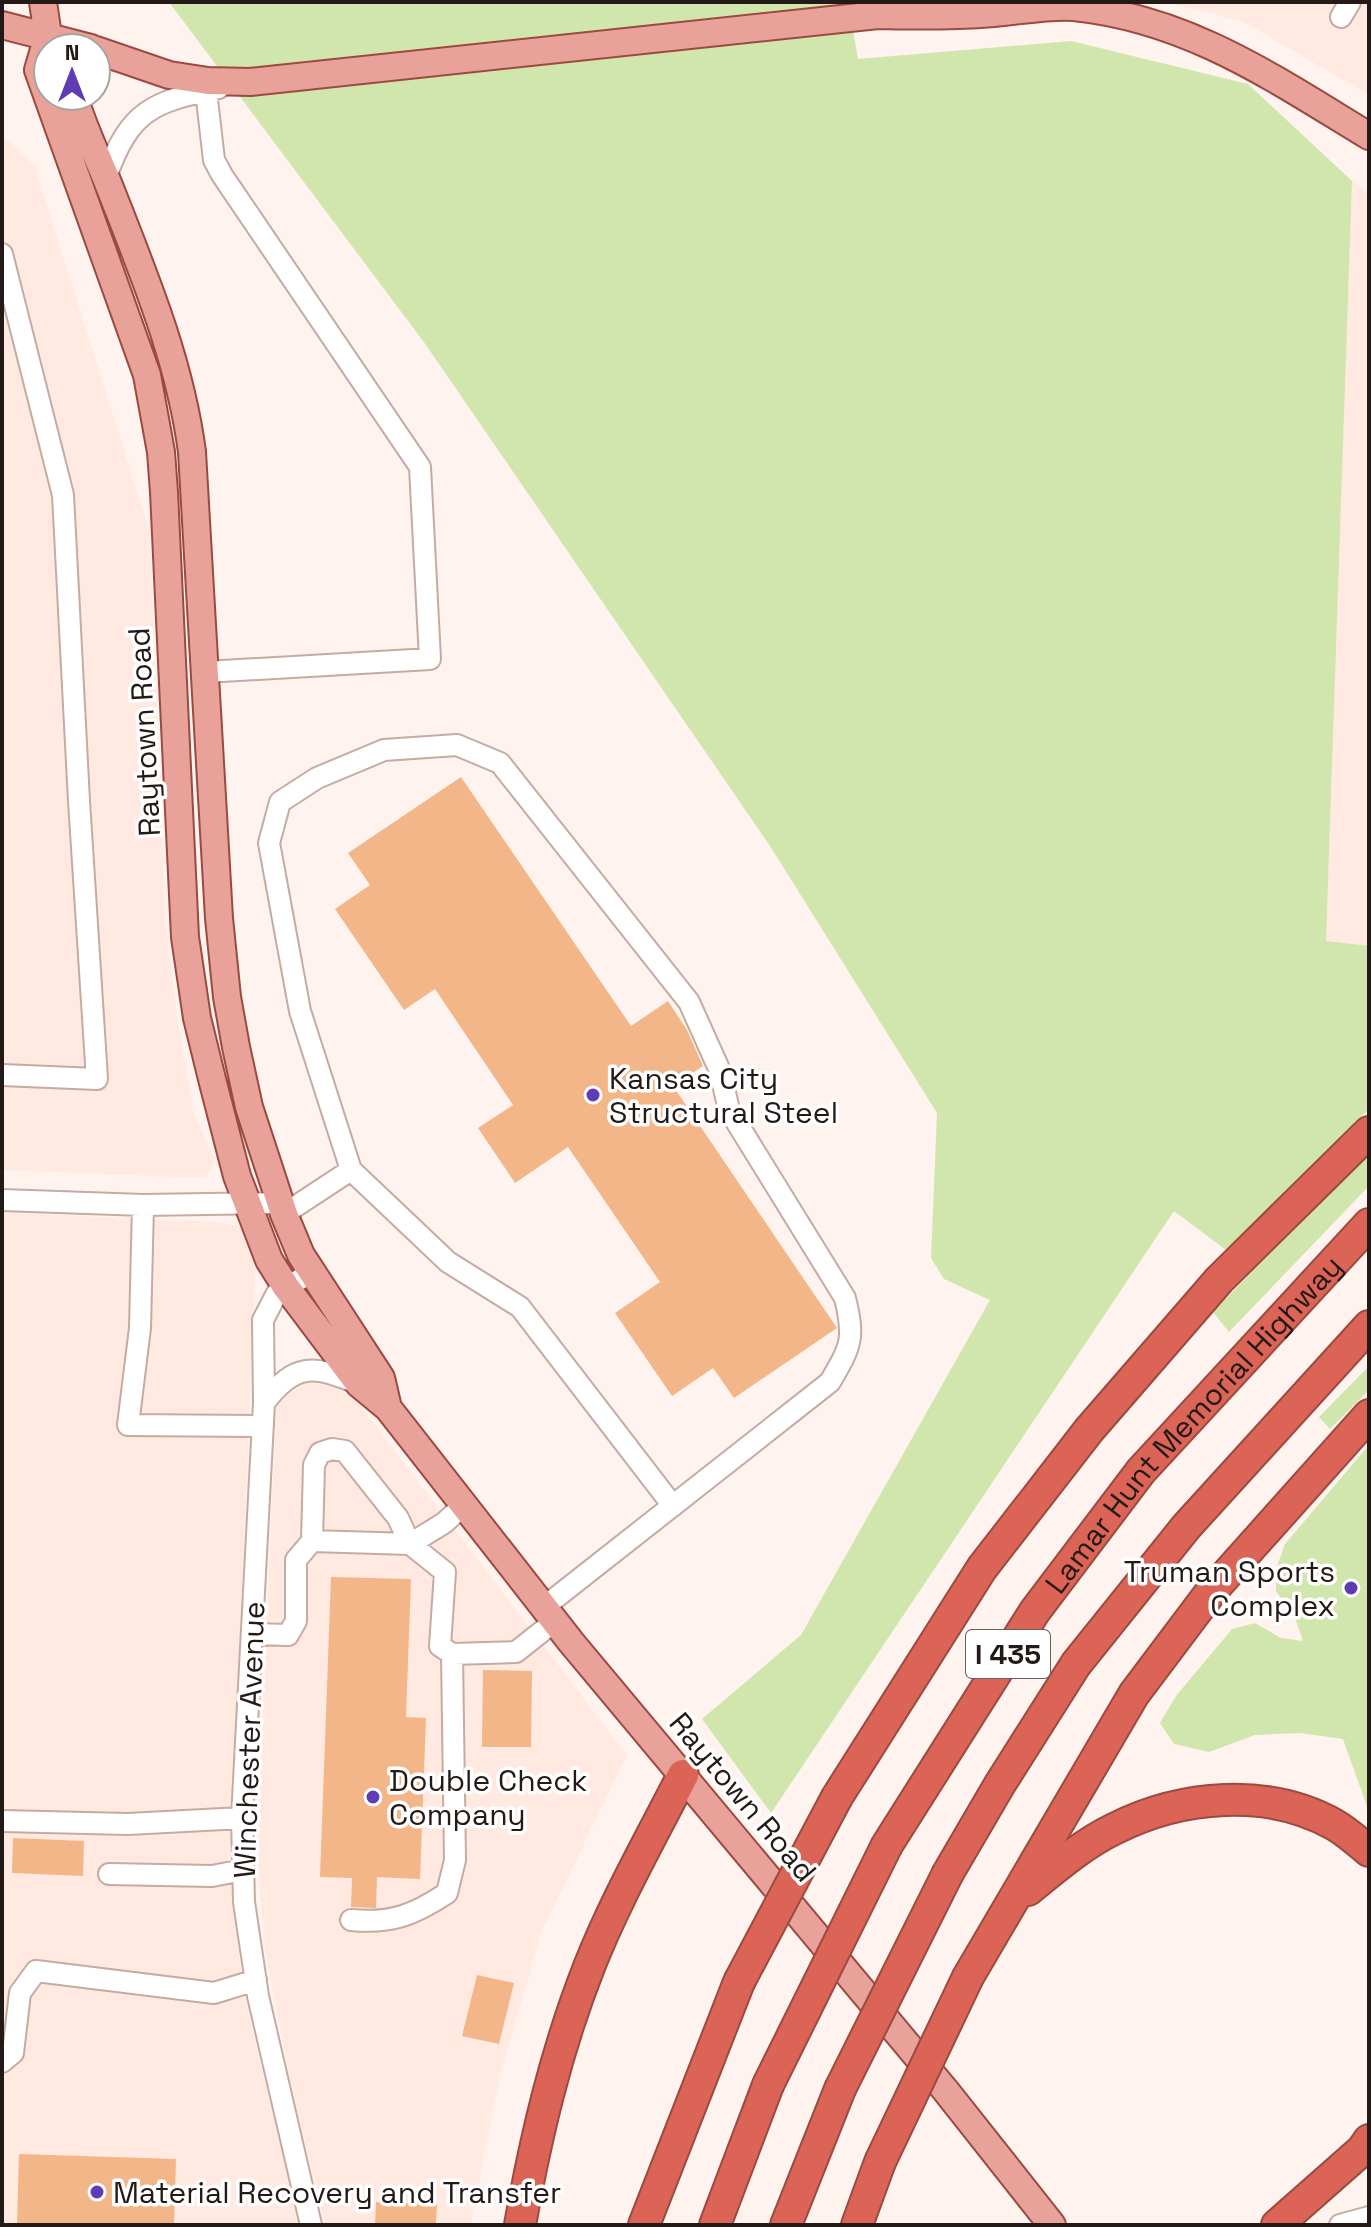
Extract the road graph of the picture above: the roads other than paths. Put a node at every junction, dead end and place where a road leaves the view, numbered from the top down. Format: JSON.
{"nodes":[{"id":1,"x":43,"y":2,"type":"edge"},
{"id":2,"x":1070,"y":4,"type":"edge"},
{"id":3,"x":2,"y":25,"type":"edge"},
{"id":4,"x":50,"y":32,"type":"edge"},
{"id":5,"x":32,"y":35,"type":"edge"},
{"id":6,"x":112,"y":56,"type":"edge"},
{"id":7,"x":250,"y":82,"type":"junction"},
{"id":8,"x":206,"y":91,"type":"junction"},
{"id":9,"x":53,"y":112,"type":"edge"},
{"id":10,"x":79,"y":112,"type":"edge"},
{"id":11,"x":1369,"y":136,"type":"edge"},
{"id":12,"x":106,"y":177,"type":"junction"},
{"id":13,"x":2,"y":254,"type":"edge"},
{"id":14,"x":192,"y":449,"type":"junction"},
{"id":15,"x":161,"y":452,"type":"junction"},
{"id":16,"x":205,"y":672,"type":"junction"},
{"id":17,"x":179,"y":801,"type":"junction"},
{"id":18,"x":211,"y":801,"type":"junction"},
{"id":19,"x":2,"y":1075,"type":"edge"},
{"id":20,"x":1369,"y":1132,"type":"edge"},
{"id":21,"x":351,"y":1170,"type":"junction"},
{"id":22,"x":2,"y":1200,"type":"edge"},
{"id":23,"x":246,"y":1203,"type":"junction"},
{"id":24,"x":143,"y":1205,"type":"junction"},
{"id":25,"x":282,"y":1208,"type":"junction"},
{"id":26,"x":1369,"y":1224,"type":"edge"},
{"id":27,"x":312,"y":1272,"type":"junction"},
{"id":28,"x":286,"y":1287,"type":"junction"},
{"id":29,"x":1369,"y":1326,"type":"edge"},
{"id":30,"x":359,"y":1384,"type":"junction"},
{"id":31,"x":264,"y":1403,"type":"junction"},
{"id":32,"x":388,"y":1408,"type":"junction"},
{"id":33,"x":1369,"y":1415,"type":"edge"},
{"id":34,"x":263,"y":1426,"type":"junction"},
{"id":35,"x":464,"y":1505,"type":"junction"},
{"id":36,"x":673,"y":1506,"type":"junction"},
{"id":37,"x":312,"y":1541,"type":"junction"},
{"id":38,"x":410,"y":1544,"type":"junction"},
{"id":39,"x":550,"y":1614,"type":"junction"},
{"id":40,"x":252,"y":1634,"type":"junction"},
{"id":41,"x":452,"y":1654,"type":"junction"},
{"id":42,"x":683,"y":1775,"type":"junction"},
{"id":43,"x":242,"y":1818,"type":"junction"},
{"id":44,"x":2,"y":1821,"type":"edge"},
{"id":45,"x":1369,"y":1851,"type":"edge"},
{"id":46,"x":243,"y":1870,"type":"junction"},
{"id":47,"x":109,"y":1874,"type":"dead end"},
{"id":48,"x":1014,"y":1901,"type":"junction"},
{"id":49,"x":351,"y":1920,"type":"dead end"},
{"id":50,"x":256,"y":1980,"type":"junction"},
{"id":51,"x":2,"y":2062,"type":"edge"},
{"id":52,"x":1369,"y":2140,"type":"edge"},
{"id":53,"x":1369,"y":2217,"type":"edge"},
{"id":54,"x":311,"y":2225,"type":"edge"},
{"id":55,"x":520,"y":2225,"type":"edge"},
{"id":56,"x":644,"y":2225,"type":"edge"},
{"id":57,"x":715,"y":2225,"type":"edge"},
{"id":58,"x":786,"y":2225,"type":"edge"},
{"id":59,"x":857,"y":2225,"type":"edge"},
{"id":60,"x":1052,"y":2225,"type":"edge"},
{"id":61,"x":1277,"y":2225,"type":"edge"},
{"id":62,"x":1340,"y":2225,"type":"edge"}],
"edges":[{"from":1,"to":4,"type":"main road"},
{"from":2,"to":7,"type":"main road"},
{"from":2,"to":11,"type":"main road"},
{"from":3,"to":5,"type":"main road"},
{"from":6,"to":7,"type":"main road"},
{"from":7,"to":8,"type":"street"},
{"from":8,"to":12,"type":"street"},
{"from":8,"to":16,"type":"street"},
{"from":9,"to":15,"type":"main road","name":"Raytown Road"},
{"from":10,"to":12,"type":"main road","name":"Raytown Road"},
{"from":12,"to":14,"type":"main road","name":"Raytown Road"},
{"from":13,"to":19,"type":"street"},
{"from":14,"to":15,"type":"main road"},
{"from":14,"to":16,"type":"main road","name":"Raytown Road"},
{"from":15,"to":17,"type":"main road","name":"Raytown Road"},
{"from":16,"to":18,"type":"main road","name":"Raytown Road"},
{"from":17,"to":18,"type":"main road"},
{"from":17,"to":23,"type":"main road","name":"Raytown Road"},
{"from":18,"to":25,"type":"main road","name":"Raytown Road"},
{"from":20,"to":56,"type":"highway","bridge":true},
{"from":21,"to":25,"type":"street"},
{"from":21,"to":36,"type":"street"},
{"from":21,"to":36,"type":"street"},
{"from":22,"to":24,"type":"street"},
{"from":23,"to":24,"type":"street"},
{"from":23,"to":25,"type":"street"},
{"from":23,"to":28,"type":"main road","name":"Raytown Road"},
{"from":24,"to":34,"type":"street"},
{"from":25,"to":27,"type":"main road","name":"Raytown Road"},
{"from":26,"to":57,"type":"highway","name":"Lamar Hunt Memorial Highway","number":"I 435","bridge":true},
{"from":27,"to":28,"type":"street","name":"Winchester Avenue"},
{"from":27,"to":32,"type":"main road","name":"Raytown Road"},
{"from":28,"to":30,"type":"main road","name":"Raytown Road"},
{"from":28,"to":31,"type":"street","name":"Winchester Avenue"},
{"from":29,"to":58,"type":"highway","name":"Lamar Hunt Memorial Highway","number":"I 435","bridge":true},
{"from":30,"to":31,"type":"street"},
{"from":30,"to":32,"type":"main road","name":"Raytown Road"},
{"from":31,"to":34,"type":"street","name":"Winchester Avenue"},
{"from":32,"to":35,"type":"main road","name":"Raytown Road"},
{"from":33,"to":48,"type":"highway"},
{"from":34,"to":40,"type":"street","name":"Winchester Avenue"},
{"from":35,"to":38,"type":"street"},
{"from":35,"to":39,"type":"main road","name":"Raytown Road"},
{"from":36,"to":39,"type":"street"},
{"from":37,"to":38,"type":"street"},
{"from":37,"to":38,"type":"street"},
{"from":37,"to":40,"type":"street"},
{"from":38,"to":41,"type":"street"},
{"from":39,"to":41,"type":"street"},
{"from":39,"to":42,"type":"main road","name":"Raytown Road"},
{"from":40,"to":43,"type":"street","name":"Winchester Avenue"},
{"from":41,"to":49,"type":"street"},
{"from":42,"to":55,"type":"highway"},
{"from":42,"to":60,"type":"main road","name":"Raytown Road"},
{"from":43,"to":44,"type":"street"},
{"from":43,"to":46,"type":"street","name":"Winchester Avenue"},
{"from":45,"to":48,"type":"highway"},
{"from":46,"to":47,"type":"street"},
{"from":46,"to":50,"type":"street","name":"Winchester Avenue"},
{"from":48,"to":59,"type":"highway","bridge":true},
{"from":50,"to":51,"type":"street"},
{"from":50,"to":54,"type":"street","name":"Winchester Avenue"},
{"from":52,"to":61,"type":"highway"},
{"from":53,"to":62,"type":"street"}]}
